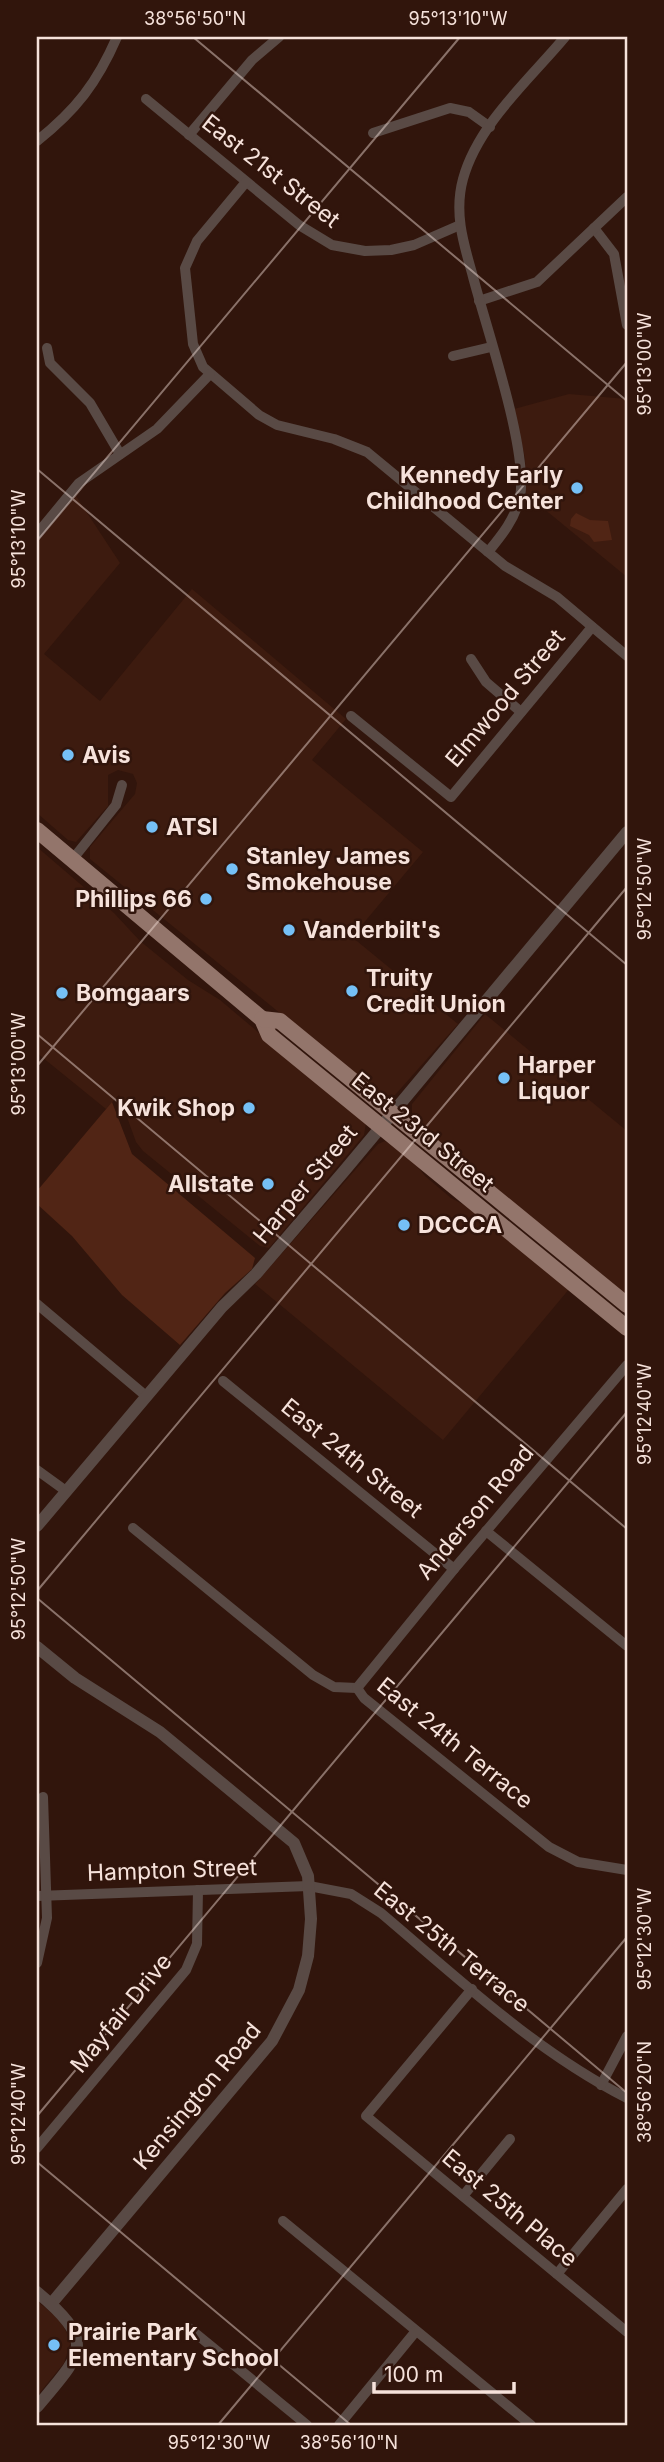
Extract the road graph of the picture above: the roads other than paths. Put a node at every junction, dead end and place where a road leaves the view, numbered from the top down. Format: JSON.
{"nodes":[{"id":1,"x":117,"y":37,"type":"edge"},
{"id":2,"x":279,"y":37,"type":"edge"},
{"id":3,"x":565,"y":37,"type":"edge"},
{"id":4,"x":146,"y":99,"type":"dead end"},
{"id":5,"x":489,"y":127,"type":"junction"},
{"id":6,"x":373,"y":133,"type":"dead end"},
{"id":7,"x":189,"y":135,"type":"junction"},
{"id":8,"x":37,"y":141,"type":"edge"},
{"id":9,"x":246,"y":182,"type":"junction"},
{"id":10,"x":627,"y":197,"type":"edge"},
{"id":11,"x":460,"y":225,"type":"junction"},
{"id":12,"x":594,"y":228,"type":"junction"},
{"id":13,"x":479,"y":301,"type":"junction"},
{"id":14,"x":627,"y":326,"type":"edge"},
{"id":15,"x":491,"y":346,"type":"junction"},
{"id":16,"x":47,"y":348,"type":"dead end"},
{"id":17,"x":453,"y":356,"type":"dead end"},
{"id":18,"x":210,"y":374,"type":"junction"},
{"id":19,"x":120,"y":454,"type":"junction"},
{"id":20,"x":37,"y":534,"type":"edge"},
{"id":21,"x":488,"y":552,"type":"junction"},
{"id":22,"x":592,"y":626,"type":"junction"},
{"id":23,"x":627,"y":656,"type":"edge"},
{"id":24,"x":471,"y":659,"type":"dead end"},
{"id":25,"x":522,"y":712,"type":"junction"},
{"id":26,"x":351,"y":716,"type":"dead end"},
{"id":27,"x":122,"y":785,"type":"dead end"},
{"id":28,"x":37,"y":830,"type":"edge"},
{"id":29,"x":627,"y":832,"type":"edge"},
{"id":30,"x":72,"y":860,"type":"junction"},
{"id":31,"x":262,"y":1018,"type":"junction"},
{"id":32,"x":393,"y":1114,"type":"junction"},
{"id":33,"x":381,"y":1127,"type":"junction"},
{"id":34,"x":37,"y":1304,"type":"edge"},
{"id":35,"x":627,"y":1305,"type":"edge"},
{"id":36,"x":627,"y":1328,"type":"edge"},
{"id":37,"x":627,"y":1365,"type":"edge"},
{"id":38,"x":223,"y":1381,"type":"dead end"},
{"id":39,"x":146,"y":1396,"type":"junction"},
{"id":40,"x":37,"y":1470,"type":"edge"},
{"id":41,"x":66,"y":1491,"type":"junction"},
{"id":42,"x":37,"y":1526,"type":"edge"},
{"id":43,"x":133,"y":1528,"type":"dead end"},
{"id":44,"x":486,"y":1531,"type":"junction"},
{"id":45,"x":454,"y":1569,"type":"junction"},
{"id":46,"x":627,"y":1646,"type":"edge"},
{"id":47,"x":37,"y":1647,"type":"edge"},
{"id":48,"x":357,"y":1688,"type":"junction"},
{"id":49,"x":43,"y":1797,"type":"dead end"},
{"id":50,"x":627,"y":1870,"type":"edge"},
{"id":51,"x":309,"y":1886,"type":"junction"},
{"id":52,"x":198,"y":1890,"type":"junction"},
{"id":53,"x":42,"y":1896,"type":"edge"},
{"id":54,"x":37,"y":1964,"type":"edge"},
{"id":55,"x":472,"y":1989,"type":"junction"},
{"id":56,"x":627,"y":2036,"type":"edge"},
{"id":57,"x":601,"y":2085,"type":"junction"},
{"id":58,"x":627,"y":2098,"type":"edge"},
{"id":59,"x":510,"y":2139,"type":"dead end"},
{"id":60,"x":37,"y":2148,"type":"edge"},
{"id":61,"x":627,"y":2189,"type":"edge"},
{"id":62,"x":463,"y":2196,"type":"junction"},
{"id":63,"x":284,"y":2221,"type":"dead end"},
{"id":64,"x":557,"y":2274,"type":"junction"},
{"id":65,"x":37,"y":2292,"type":"edge"},
{"id":66,"x":51,"y":2304,"type":"junction"},
{"id":67,"x":189,"y":2328,"type":"dead end"},
{"id":68,"x":416,"y":2331,"type":"junction"},
{"id":69,"x":627,"y":2332,"type":"edge"},
{"id":70,"x":37,"y":2407,"type":"edge"},
{"id":71,"x":307,"y":2425,"type":"edge"},
{"id":72,"x":339,"y":2425,"type":"edge"},
{"id":73,"x":531,"y":2425,"type":"edge"}],
"edges":[{"from":1,"to":8,"type":"street"},
{"from":2,"to":7,"type":"street"},
{"from":3,"to":5,"type":"street"},
{"from":4,"to":7,"type":"street","name":"East 21st Street"},
{"from":5,"to":6,"type":"street"},
{"from":5,"to":11,"type":"street"},
{"from":7,"to":9,"type":"street","name":"East 21st Street"},
{"from":9,"to":11,"type":"street","name":"East 21st Street"},
{"from":9,"to":18,"type":"street"},
{"from":10,"to":12,"type":"street"},
{"from":11,"to":13,"type":"street"},
{"from":12,"to":13,"type":"street"},
{"from":12,"to":14,"type":"street"},
{"from":13,"to":15,"type":"street"},
{"from":15,"to":17,"type":"street"},
{"from":15,"to":21,"type":"street"},
{"from":16,"to":19,"type":"street"},
{"from":18,"to":19,"type":"street"},
{"from":18,"to":21,"type":"street"},
{"from":19,"to":20,"type":"street"},
{"from":21,"to":22,"type":"street"},
{"from":22,"to":23,"type":"street"},
{"from":22,"to":25,"type":"street","name":"Elmwood Street"},
{"from":24,"to":25,"type":"street"},
{"from":25,"to":26,"type":"street","name":"Elmwood Street"},
{"from":27,"to":30,"type":"street"},
{"from":28,"to":30,"type":"main road","name":"East 23rd Street"},
{"from":29,"to":32,"type":"street","name":"Harper Street"},
{"from":30,"to":31,"type":"main road","name":"East 23rd Street"},
{"from":31,"to":32,"type":"main road","name":"East 23rd Street"},
{"from":31,"to":33,"type":"main road","name":"East 23rd Street"},
{"from":32,"to":33,"type":"street","name":"Harper Street"},
{"from":32,"to":35,"type":"main road","name":"East 23rd Street"},
{"from":33,"to":36,"type":"main road","name":"East 23rd Street"},
{"from":33,"to":39,"type":"street","name":"Harper Street"},
{"from":34,"to":39,"type":"street"},
{"from":37,"to":44,"type":"street","name":"Anderson Road"},
{"from":38,"to":45,"type":"street","name":"East 24th Street"},
{"from":39,"to":41,"type":"street","name":"Harper Street"},
{"from":40,"to":41,"type":"street"},
{"from":41,"to":42,"type":"street","name":"Harper Street"},
{"from":43,"to":48,"type":"street","name":"East 24th Terrace"},
{"from":44,"to":45,"type":"street","name":"Anderson Road"},
{"from":44,"to":46,"type":"street"},
{"from":45,"to":48,"type":"street","name":"Anderson Road"},
{"from":47,"to":51,"type":"street"},
{"from":48,"to":50,"type":"street","name":"East 24th Terrace"},
{"from":49,"to":53,"type":"street"},
{"from":51,"to":52,"type":"street","name":"Hampton Street"},
{"from":51,"to":55,"type":"street","name":"East 25th Terrace"},
{"from":51,"to":66,"type":"street","name":"Kensington Road"},
{"from":52,"to":53,"type":"street","name":"Hampton Street"},
{"from":52,"to":60,"type":"street","name":"Mayfair Drive"},
{"from":53,"to":54,"type":"street"},
{"from":55,"to":57,"type":"street","name":"East 25th Terrace"},
{"from":55,"to":62,"type":"street","name":"East 25th Place"},
{"from":56,"to":57,"type":"street"},
{"from":57,"to":58,"type":"street","name":"East 25th Terrace"},
{"from":59,"to":62,"type":"street"},
{"from":61,"to":64,"type":"street"},
{"from":62,"to":64,"type":"street","name":"East 25th Place"},
{"from":63,"to":68,"type":"street"},
{"from":64,"to":69,"type":"street","name":"East 25th Place"},
{"from":65,"to":66,"type":"street"},
{"from":66,"to":70,"type":"street"},
{"from":67,"to":71,"type":"street"},
{"from":68,"to":72,"type":"street"},
{"from":68,"to":73,"type":"street"}]}
